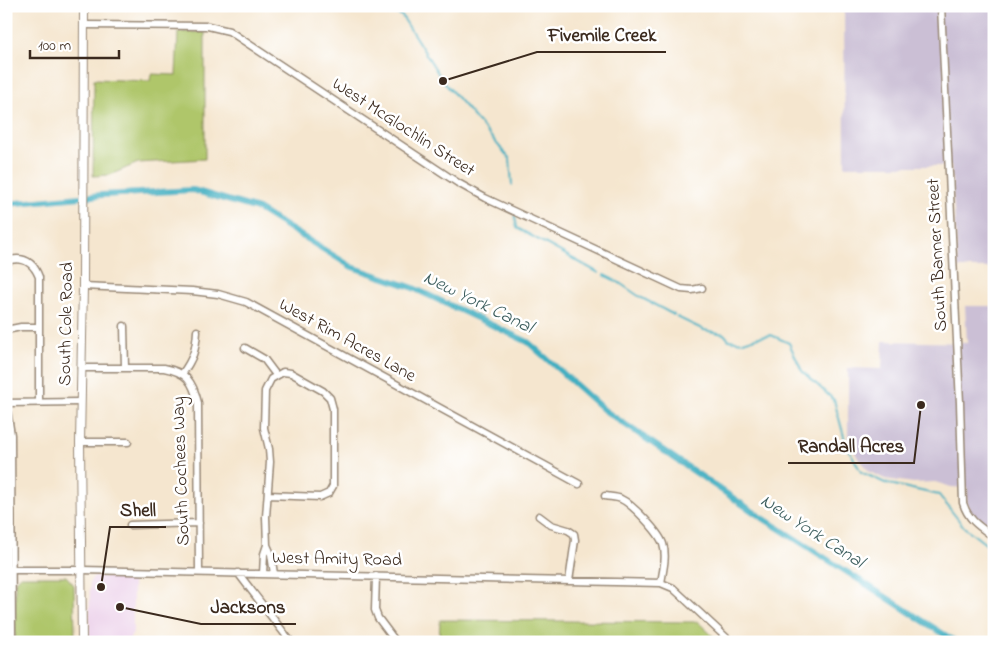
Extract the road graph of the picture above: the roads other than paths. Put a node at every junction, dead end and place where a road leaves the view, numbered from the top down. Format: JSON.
{"nodes":[{"id":1,"x":84,"y":6,"type":"edge"},
{"id":2,"x":940,"y":6,"type":"edge"},
{"id":3,"x":84,"y":24,"type":"junction"},
{"id":4,"x":6,"y":261,"type":"edge"},
{"id":5,"x":83,"y":286,"type":"junction"},
{"id":6,"x":702,"y":288,"type":"dead end"},
{"id":7,"x":124,"y":326,"type":"dead end"},
{"id":8,"x":39,"y":327,"type":"junction"},
{"id":9,"x":6,"y":330,"type":"edge"},
{"id":10,"x":197,"y":331,"type":"dead end"},
{"id":11,"x":245,"y":348,"type":"dead end"},
{"id":12,"x":81,"y":368,"type":"junction"},
{"id":13,"x":124,"y":368,"type":"junction"},
{"id":14,"x":182,"y":374,"type":"junction"},
{"id":15,"x":276,"y":375,"type":"junction"},
{"id":16,"x":39,"y":402,"type":"junction"},
{"id":17,"x":80,"y":402,"type":"junction"},
{"id":18,"x":6,"y":403,"type":"edge"},
{"id":19,"x":80,"y":442,"type":"junction"},
{"id":20,"x":128,"y":442,"type":"dead end"},
{"id":21,"x":579,"y":484,"type":"dead end"},
{"id":22,"x":268,"y":495,"type":"junction"},
{"id":23,"x":605,"y":496,"type":"dead end"},
{"id":24,"x":539,"y":516,"type":"dead end"},
{"id":25,"x":199,"y":523,"type":"junction"},
{"id":26,"x":130,"y":525,"type":"dead end"},
{"id":27,"x":994,"y":538,"type":"edge"},
{"id":28,"x":267,"y":545,"type":"junction"},
{"id":29,"x":9,"y":570,"type":"edge"},
{"id":30,"x":82,"y":570,"type":"junction"},
{"id":31,"x":199,"y":572,"type":"junction"},
{"id":32,"x":238,"y":573,"type":"junction"},
{"id":33,"x":263,"y":574,"type":"junction"},
{"id":34,"x":274,"y":574,"type":"junction"},
{"id":35,"x":376,"y":576,"type":"junction"},
{"id":36,"x":569,"y":581,"type":"junction"},
{"id":37,"x":664,"y":584,"type":"junction"},
{"id":38,"x":12,"y":642,"type":"edge"},
{"id":39,"x":82,"y":642,"type":"edge"},
{"id":40,"x":291,"y":642,"type":"edge"},
{"id":41,"x":396,"y":642,"type":"edge"},
{"id":42,"x":731,"y":642,"type":"edge"}],
"edges":[{"from":1,"to":3,"type":"main road","name":"South Cole Road"},
{"from":2,"to":27,"type":"street","name":"South Banner Street"},
{"from":3,"to":5,"type":"main road","name":"South Cole Road"},
{"from":3,"to":6,"type":"street","name":"West McGlochlin Street"},
{"from":4,"to":8,"type":"street"},
{"from":5,"to":12,"type":"main road","name":"South Cole Road"},
{"from":5,"to":21,"type":"street","name":"West Rim Acres Lane"},
{"from":7,"to":13,"type":"street"},
{"from":8,"to":9,"type":"street"},
{"from":8,"to":16,"type":"street"},
{"from":10,"to":14,"type":"street","name":"South Cochees Way"},
{"from":11,"to":15,"type":"street"},
{"from":12,"to":13,"type":"street","name":"South Cochees Way"},
{"from":12,"to":17,"type":"main road","name":"South Cole Road"},
{"from":13,"to":14,"type":"street","name":"South Cochees Way"},
{"from":14,"to":25,"type":"street","name":"South Cochees Way"},
{"from":15,"to":22,"type":"street"},
{"from":15,"to":22,"type":"street"},
{"from":16,"to":17,"type":"street"},
{"from":16,"to":18,"type":"street"},
{"from":17,"to":19,"type":"main road","name":"South Cole Road"},
{"from":18,"to":29,"type":"street"},
{"from":19,"to":20,"type":"street"},
{"from":19,"to":30,"type":"main road","name":"South Cole Road"},
{"from":22,"to":28,"type":"street"},
{"from":23,"to":37,"type":"street"},
{"from":24,"to":36,"type":"street"},
{"from":25,"to":26,"type":"street"},
{"from":25,"to":31,"type":"street","name":"South Cochees Way"},
{"from":28,"to":33,"type":"street"},
{"from":28,"to":34,"type":"street"},
{"from":29,"to":30,"type":"street","name":"West Amity Road"},
{"from":29,"to":38,"type":"street"},
{"from":30,"to":31,"type":"street","name":"West Amity Road"},
{"from":30,"to":39,"type":"main road","name":"South Cole Road"},
{"from":31,"to":32,"type":"street","name":"West Amity Road"},
{"from":32,"to":33,"type":"street","name":"West Amity Road"},
{"from":32,"to":40,"type":"street"},
{"from":33,"to":34,"type":"street","name":"West Amity Road"},
{"from":34,"to":35,"type":"street","name":"West Amity Road"},
{"from":35,"to":36,"type":"street","name":"West Amity Road"},
{"from":35,"to":41,"type":"street"},
{"from":36,"to":37,"type":"street","name":"West Amity Road"},
{"from":37,"to":42,"type":"street"}]}
